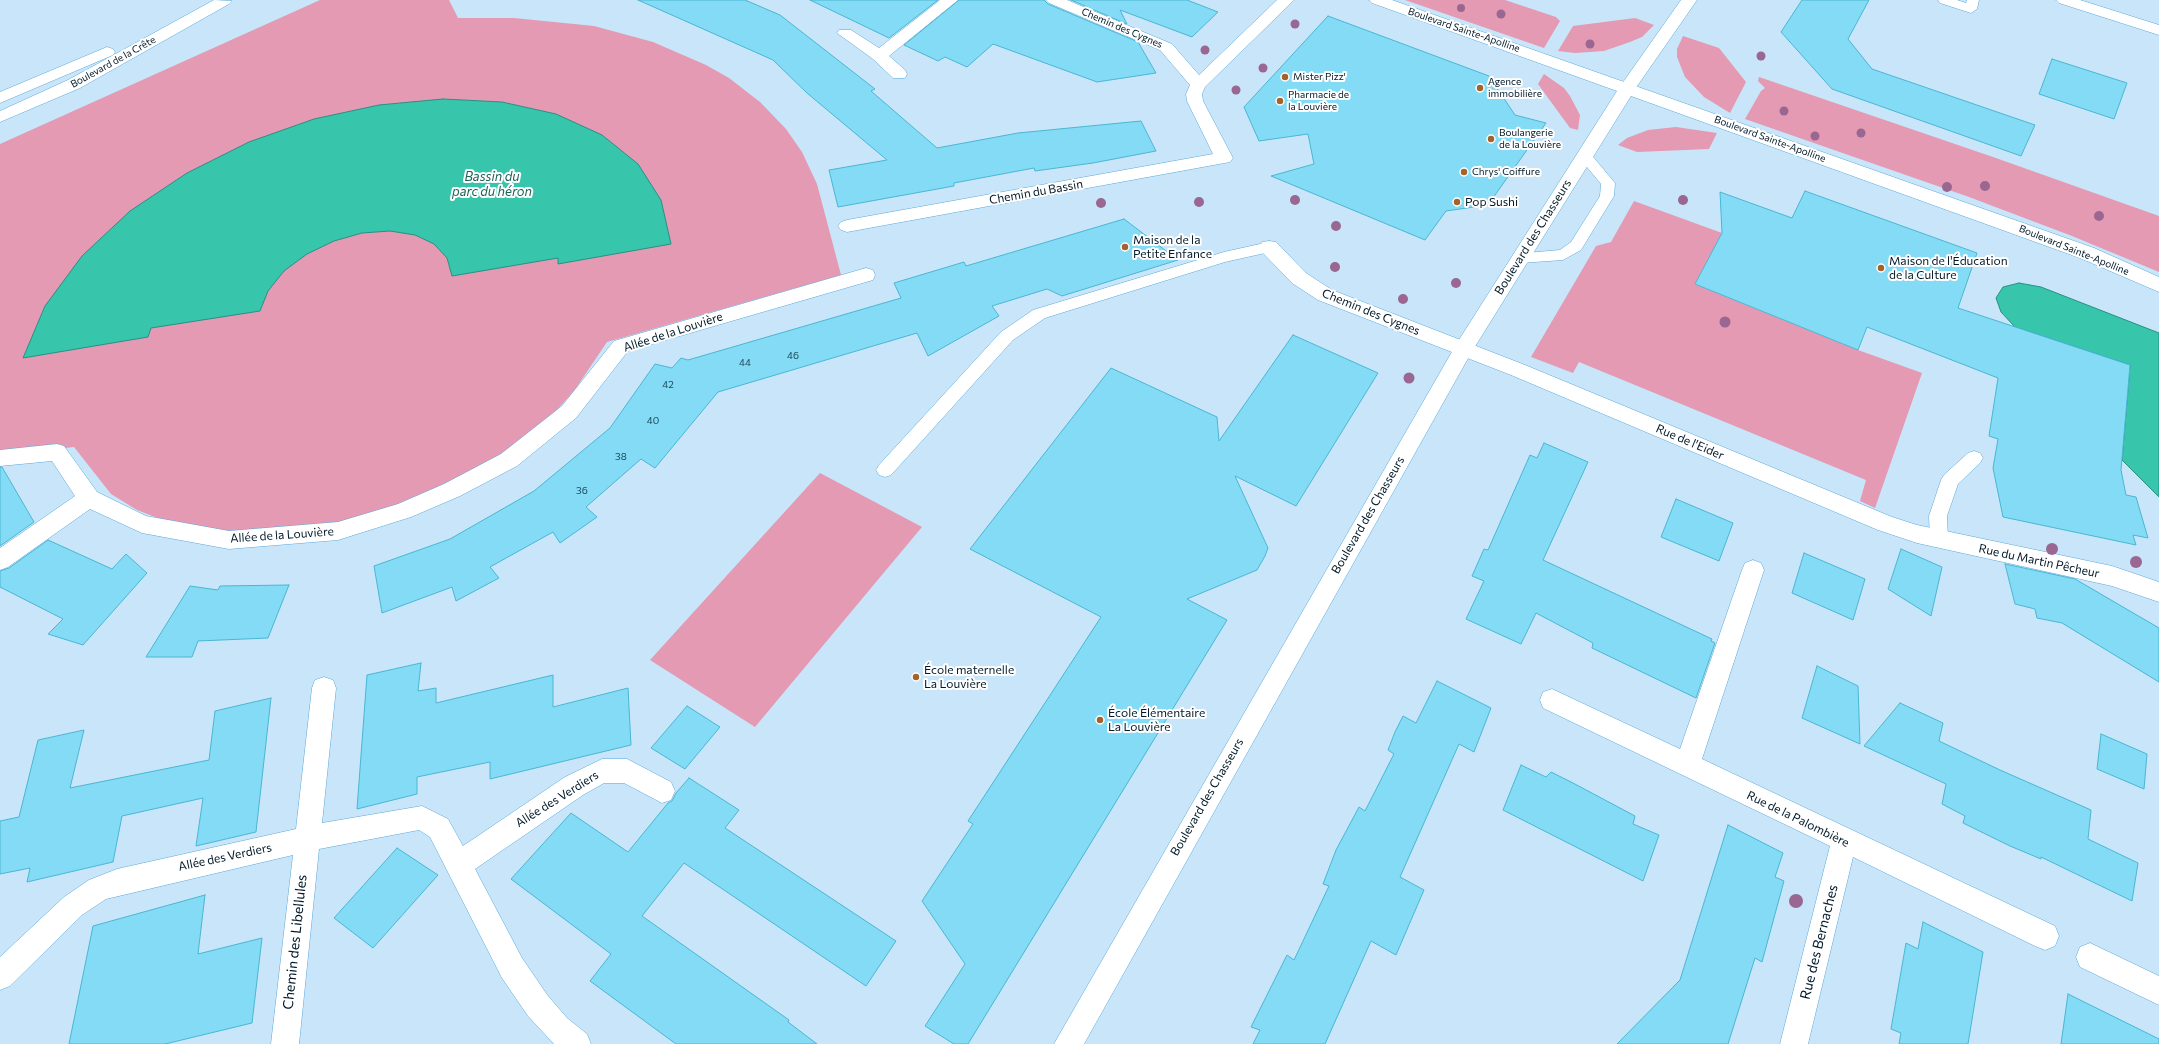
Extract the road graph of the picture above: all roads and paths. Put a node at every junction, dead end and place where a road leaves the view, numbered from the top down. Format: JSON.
{"nodes":[{"id":1,"x":950,"y":0,"type":"edge"},
{"id":2,"x":1054,"y":0,"type":"edge"},
{"id":3,"x":1286,"y":0,"type":"edge"},
{"id":4,"x":1377,"y":0,"type":"edge"},
{"id":5,"x":1689,"y":0,"type":"edge"},
{"id":6,"x":1944,"y":0,"type":"edge"},
{"id":7,"x":1973,"y":0,"type":"edge"},
{"id":8,"x":2064,"y":0,"type":"edge"},
{"id":9,"x":226,"y":1,"type":"edge"},
{"id":10,"x":2159,"y":30,"type":"edge"},
{"id":11,"x":845,"y":33,"type":"dead end"},
{"id":12,"x":879,"y":56,"type":"junction"},
{"id":13,"x":899,"y":74,"type":"dead end"},
{"id":14,"x":1198,"y":85,"type":"junction"},
{"id":15,"x":1627,"y":88,"type":"junction"},
{"id":16,"x":0,"y":98,"type":"edge"},
{"id":17,"x":0,"y":117,"type":"edge"},
{"id":18,"x":1584,"y":155,"type":"junction"},
{"id":19,"x":847,"y":226,"type":"dead end"},
{"id":20,"x":1269,"y":247,"type":"joint"},
{"id":21,"x":1520,"y":258,"type":"junction"},
{"id":22,"x":866,"y":275,"type":"dead end"},
{"id":23,"x":2159,"y":285,"type":"edge"},
{"id":24,"x":1464,"y":348,"type":"junction"},
{"id":25,"x":0,"y":458,"type":"edge"},
{"id":26,"x":1974,"y":458,"type":"dead end"},
{"id":27,"x":885,"y":470,"type":"dead end"},
{"id":28,"x":89,"y":498,"type":"junction"},
{"id":29,"x":1917,"y":534,"type":"joint"},
{"id":30,"x":1939,"y":539,"type":"junction"},
{"id":31,"x":0,"y":560,"type":"edge"},
{"id":32,"x":1753,"y":570,"type":"dead end"},
{"id":33,"x":2159,"y":592,"type":"edge"},
{"id":34,"x":324,"y":688,"type":"dead end"},
{"id":35,"x":1552,"y":700,"type":"dead end"},
{"id":36,"x":1687,"y":765,"type":"junction"},
{"id":37,"x":662,"y":791,"type":"dead end"},
{"id":38,"x":306,"y":839,"type":"junction"},
{"id":39,"x":1844,"y":841,"type":"junction"},
{"id":40,"x":459,"y":864,"type":"junction"},
{"id":41,"x":2044,"y":936,"type":"dead end"},
{"id":42,"x":2090,"y":957,"type":"dead end"},
{"id":43,"x":0,"y":976,"type":"edge"},
{"id":44,"x":2159,"y":991,"type":"edge"},
{"id":45,"x":285,"y":1044,"type":"edge"},
{"id":46,"x":577,"y":1044,"type":"edge"},
{"id":47,"x":1068,"y":1044,"type":"edge"},
{"id":48,"x":1794,"y":1044,"type":"edge"}],
"edges":[{"from":1,"to":12,"type":"street"},
{"from":2,"to":14,"type":"street","name":"Chemin des Cygnes"},
{"from":3,"to":14,"type":"street"},
{"from":4,"to":15,"type":"street","name":"Boulevard Sainte-Apolline"},
{"from":5,"to":15,"type":"street","name":"Boulevard des Chasseurs"},
{"from":6,"to":7,"type":"lane"},
{"from":8,"to":10,"type":"street"},
{"from":9,"to":16,"type":"street","name":"Boulevard de la Crête"},
{"from":9,"to":17,"type":"street","name":"Boulevard de la Crête"},
{"from":11,"to":12,"type":"street"},
{"from":12,"to":13,"type":"street"},
{"from":14,"to":19,"type":"street","name":"Chemin du Bassin"},
{"from":15,"to":18,"type":"street","name":"Boulevard des Chasseurs"},
{"from":15,"to":23,"type":"street","name":"Boulevard Sainte-Apolline"},
{"from":18,"to":21,"type":"street","name":"Boulevard des Chasseurs"},
{"from":18,"to":21,"type":"lane"},
{"from":20,"to":24,"type":"street","name":"Chemin des Cygnes"},
{"from":20,"to":27,"type":"lane"},
{"from":21,"to":24,"type":"street","name":"Boulevard des Chasseurs"},
{"from":22,"to":28,"type":"street","name":"Allée de la Louvière"},
{"from":24,"to":29,"type":"street","name":"Rue de l'Eider"},
{"from":24,"to":47,"type":"street","name":"Boulevard des Chasseurs"},
{"from":25,"to":28,"type":"street","name":"Allée de la Louvière"},
{"from":26,"to":30,"type":"lane"},
{"from":28,"to":31,"type":"street"},
{"from":29,"to":30,"type":"street","name":"Rue du Martin Pêcheur"},
{"from":30,"to":33,"type":"street","name":"Rue du Martin Pêcheur"},
{"from":32,"to":36,"type":"street"},
{"from":34,"to":38,"type":"street","name":"Chemin des Libellules"},
{"from":35,"to":36,"type":"street","name":"Rue de la Palombière"},
{"from":36,"to":39,"type":"street","name":"Rue de la Palombière"},
{"from":37,"to":40,"type":"street","name":"Allée des Verdiers"},
{"from":38,"to":40,"type":"street","name":"Allée des Verdiers"},
{"from":38,"to":43,"type":"street","name":"Allée des Verdiers"},
{"from":38,"to":45,"type":"street","name":"Chemin des Libellules"},
{"from":39,"to":41,"type":"street","name":"Rue de la Palombière"},
{"from":39,"to":48,"type":"street","name":"Rue des Bernaches"},
{"from":40,"to":46,"type":"street","name":"Allée des Verdiers"},
{"from":42,"to":44,"type":"street"}]}
